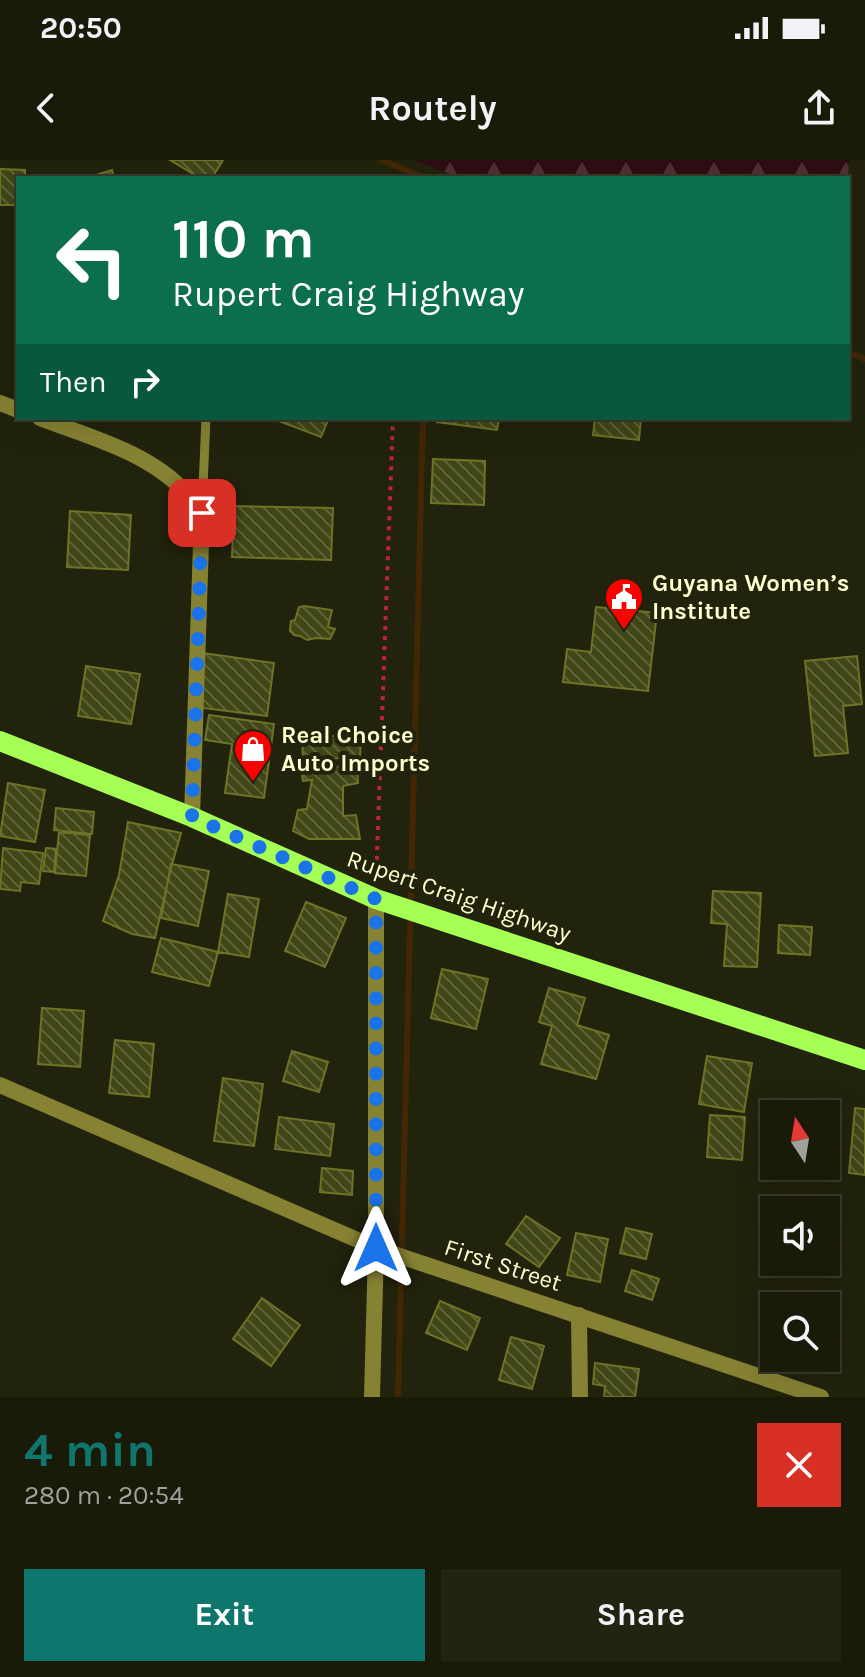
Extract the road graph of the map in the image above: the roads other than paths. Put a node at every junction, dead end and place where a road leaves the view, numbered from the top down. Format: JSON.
{"nodes":[{"id":1,"x":45,"y":420,"type":"edge"},
{"id":2,"x":206,"y":420,"type":"edge"},
{"id":3,"x":202,"y":513,"type":"junction"},
{"id":4,"x":0,"y":741,"type":"edge"},
{"id":5,"x":192,"y":817,"type":"junction"},
{"id":6,"x":376,"y":899,"type":"junction"},
{"id":7,"x":865,"y":1060,"type":"edge"},
{"id":8,"x":0,"y":1085,"type":"edge"},
{"id":9,"x":376,"y":1248,"type":"junction"},
{"id":10,"x":579,"y":1315,"type":"junction"},
{"id":11,"x":372,"y":1397,"type":"edge"},
{"id":12,"x":580,"y":1397,"type":"edge"},
{"id":13,"x":821,"y":1397,"type":"edge"}],
"edges":[{"from":1,"to":3,"type":"street"},
{"from":2,"to":3,"type":"lane"},
{"from":3,"to":5,"type":"street"},
{"from":4,"to":5,"type":"main road","name":"Rupert Craig Highway"},
{"from":5,"to":6,"type":"main road","name":"Rupert Craig Highway"},
{"from":6,"to":7,"type":"main road","name":"Rupert Craig Highway"},
{"from":6,"to":9,"type":"street"},
{"from":8,"to":9,"type":"street","name":"First Street"},
{"from":9,"to":10,"type":"street","name":"First Street"},
{"from":9,"to":11,"type":"street"},
{"from":10,"to":12,"type":"street"},
{"from":10,"to":13,"type":"street","name":"First Street"}]}
